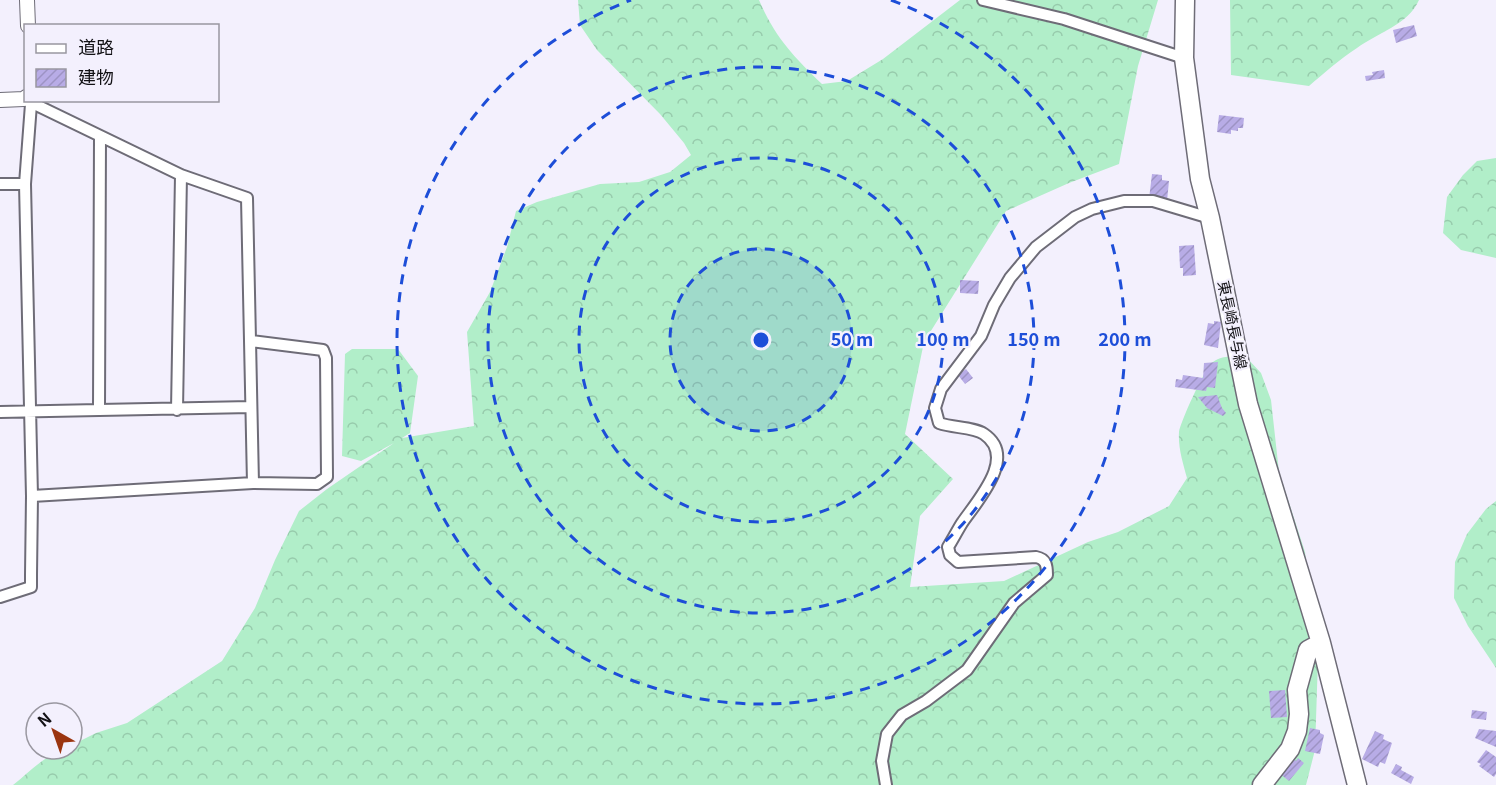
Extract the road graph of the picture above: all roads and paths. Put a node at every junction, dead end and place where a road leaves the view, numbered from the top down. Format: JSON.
{"nodes":[{"id":1,"x":27,"y":0,"type":"edge"},
{"id":2,"x":983,"y":0,"type":"edge"},
{"id":3,"x":1185,"y":0,"type":"edge"},
{"id":4,"x":28,"y":24,"type":"edge"},
{"id":5,"x":1184,"y":58,"type":"junction"},
{"id":6,"x":0,"y":100,"type":"edge"},
{"id":7,"x":24,"y":100,"type":"edge"},
{"id":8,"x":26,"y":102,"type":"edge"},
{"id":9,"x":30,"y":102,"type":"edge"},
{"id":10,"x":100,"y":137,"type":"junction"},
{"id":11,"x":181,"y":175,"type":"junction"},
{"id":12,"x":0,"y":184,"type":"edge"},
{"id":13,"x":25,"y":184,"type":"junction"},
{"id":14,"x":1210,"y":218,"type":"junction"},
{"id":15,"x":251,"y":341,"type":"junction"},
{"id":16,"x":251,"y":407,"type":"junction"},
{"id":17,"x":99,"y":410,"type":"junction"},
{"id":18,"x":177,"y":410,"type":"junction"},
{"id":19,"x":0,"y":411,"type":"edge"},
{"id":20,"x":29,"y":411,"type":"junction"},
{"id":21,"x":253,"y":483,"type":"junction"},
{"id":22,"x":32,"y":496,"type":"junction"},
{"id":23,"x":0,"y":597,"type":"edge"},
{"id":24,"x":1321,"y":643,"type":"junction"},
{"id":25,"x":886,"y":785,"type":"edge"},
{"id":26,"x":1262,"y":785,"type":"edge"},
{"id":27,"x":1357,"y":785,"type":"edge"}],
"edges":[{"from":1,"to":4,"type":"street"},
{"from":2,"to":5,"type":"street"},
{"from":3,"to":5,"type":"main road","name":"東長崎長与線"},
{"from":5,"to":14,"type":"main road","name":"東長崎長与線"},
{"from":6,"to":7,"type":"street"},
{"from":8,"to":13,"type":"street"},
{"from":9,"to":10,"type":"street"},
{"from":10,"to":11,"type":"street"},
{"from":10,"to":17,"type":"street"},
{"from":11,"to":15,"type":"street"},
{"from":11,"to":18,"type":"street"},
{"from":12,"to":13,"type":"street"},
{"from":13,"to":20,"type":"street"},
{"from":14,"to":24,"type":"main road","name":"東長崎長与線"},
{"from":14,"to":25,"type":"street"},
{"from":15,"to":16,"type":"street"},
{"from":15,"to":21,"type":"street"},
{"from":16,"to":18,"type":"street"},
{"from":16,"to":21,"type":"street"},
{"from":17,"to":18,"type":"street"},
{"from":17,"to":20,"type":"street"},
{"from":19,"to":20,"type":"street"},
{"from":20,"to":22,"type":"street"},
{"from":21,"to":22,"type":"street"},
{"from":22,"to":23,"type":"street"},
{"from":24,"to":26,"type":"main road"},
{"from":24,"to":27,"type":"main road","name":"東長崎長与線"}]}
